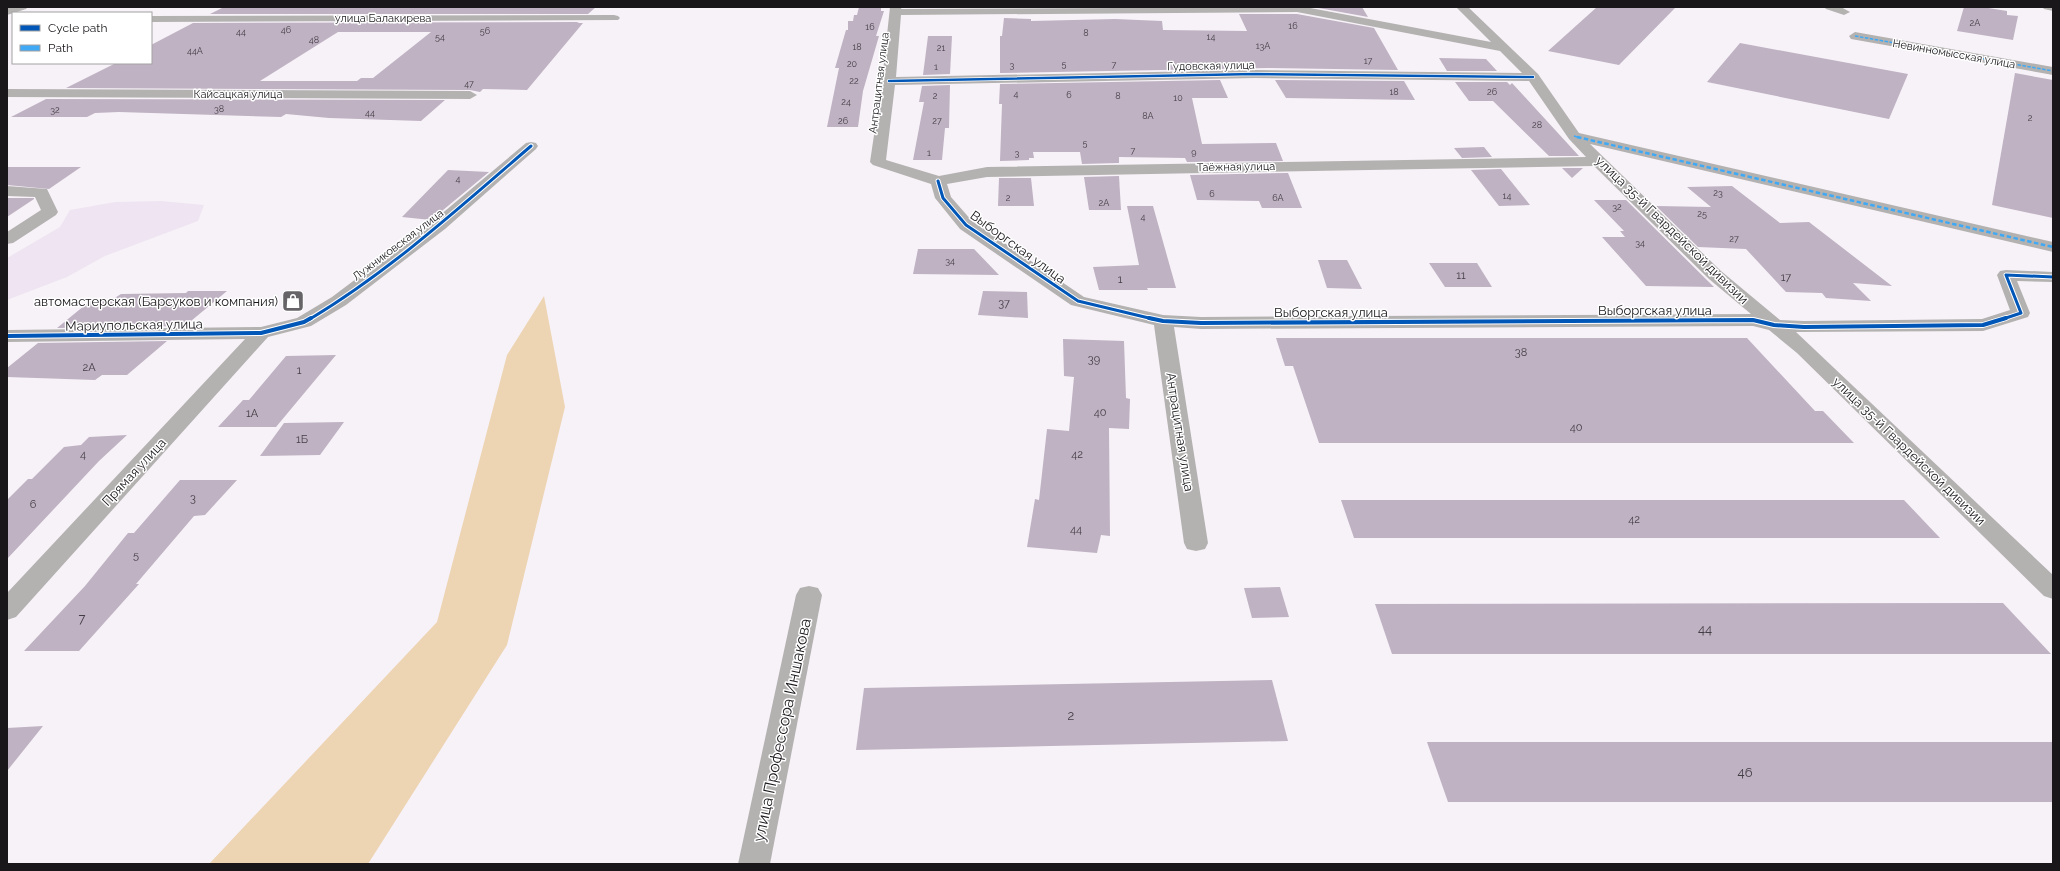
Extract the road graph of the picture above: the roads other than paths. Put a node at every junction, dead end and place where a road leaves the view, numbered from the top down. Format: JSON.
{"nodes":[{"id":1,"x":22,"y":7,"type":"edge"},
{"id":2,"x":1462,"y":7,"type":"edge"},
{"id":3,"x":1830,"y":7,"type":"edge"},
{"id":4,"x":2048,"y":7,"type":"edge"},
{"id":5,"x":1292,"y":8,"type":"edge"},
{"id":6,"x":2053,"y":8,"type":"edge"},
{"id":7,"x":896,"y":9,"type":"edge"},
{"id":8,"x":7,"y":12,"type":"edge"},
{"id":9,"x":1844,"y":12,"type":"dead end"},
{"id":10,"x":614,"y":18,"type":"dead end"},
{"id":11,"x":152,"y":19,"type":"edge"},
{"id":12,"x":1855,"y":36,"type":"dead end"},
{"id":13,"x":1503,"y":48,"type":"junction"},
{"id":14,"x":2053,"y":70,"type":"edge"},
{"id":15,"x":1533,"y":77,"type":"junction"},
{"id":16,"x":889,"y":80,"type":"junction"},
{"id":17,"x":7,"y":93,"type":"edge"},
{"id":18,"x":470,"y":95,"type":"dead end"},
{"id":19,"x":1574,"y":136,"type":"junction"},
{"id":20,"x":531,"y":146,"type":"dead end"},
{"id":21,"x":1598,"y":161,"type":"junction"},
{"id":22,"x":878,"y":162,"type":"joint"},
{"id":23,"x":938,"y":181,"type":"junction"},
{"id":24,"x":7,"y":191,"type":"edge"},
{"id":25,"x":7,"y":239,"type":"edge"},
{"id":26,"x":2053,"y":247,"type":"edge"},
{"id":27,"x":2053,"y":277,"type":"edge"},
{"id":28,"x":1163,"y":321,"type":"junction"},
{"id":29,"x":1774,"y":325,"type":"junction"},
{"id":30,"x":261,"y":333,"type":"junction"},
{"id":31,"x":7,"y":336,"type":"edge"},
{"id":32,"x":1196,"y":543,"type":"dead end"},
{"id":33,"x":2053,"y":590,"type":"edge"},
{"id":34,"x":809,"y":595,"type":"dead end"},
{"id":35,"x":7,"y":610,"type":"edge"},
{"id":36,"x":754,"y":864,"type":"edge"}],
"edges":[{"from":1,"to":8,"type":"street"},
{"from":2,"to":13,"type":"street","name":"улица 35-й Гвардейской дивизии"},
{"from":3,"to":9,"type":"street"},
{"from":4,"to":6,"type":"street"},
{"from":5,"to":7,"type":"street"},
{"from":5,"to":13,"type":"street"},
{"from":7,"to":16,"type":"street","name":"Антрацитная улица"},
{"from":10,"to":11,"type":"street","name":"улица Балакирева"},
{"from":12,"to":14,"type":"street","name":"Невинномысская улица"},
{"from":13,"to":15,"type":"street","name":"улица 35-й Гвардейской дивизии"},
{"from":15,"to":16,"type":"street","name":"Гудовская улица"},
{"from":15,"to":19,"type":"street","name":"улица 35-й Гвардейской дивизии"},
{"from":16,"to":22,"type":"street","name":"Антрацитная улица"},
{"from":17,"to":18,"type":"street","name":"Кайсацкая улица"},
{"from":19,"to":21,"type":"street","name":"улица 35-й Гвардейской дивизии"},
{"from":19,"to":26,"type":"street"},
{"from":20,"to":30,"type":"street","name":"Лужниковская улица"},
{"from":21,"to":23,"type":"street","name":"Таёжная улица"},
{"from":21,"to":29,"type":"street","name":"улица 35-й Гвардейской дивизии"},
{"from":22,"to":23,"type":"street","name":"Таёжная улица"},
{"from":23,"to":28,"type":"street","name":"Выборгская улица"},
{"from":24,"to":25,"type":"street"},
{"from":27,"to":29,"type":"street"},
{"from":28,"to":29,"type":"street","name":"Выборгская улица"},
{"from":28,"to":32,"type":"street","name":"Антрацитная улица"},
{"from":29,"to":33,"type":"street","name":"улица 35-й Гвардейской дивизии"},
{"from":30,"to":31,"type":"street","name":"Мариупольская улица"},
{"from":30,"to":35,"type":"street","name":"Прямая улица"},
{"from":34,"to":36,"type":"street","name":"улица Профессора Иншакова"}]}
